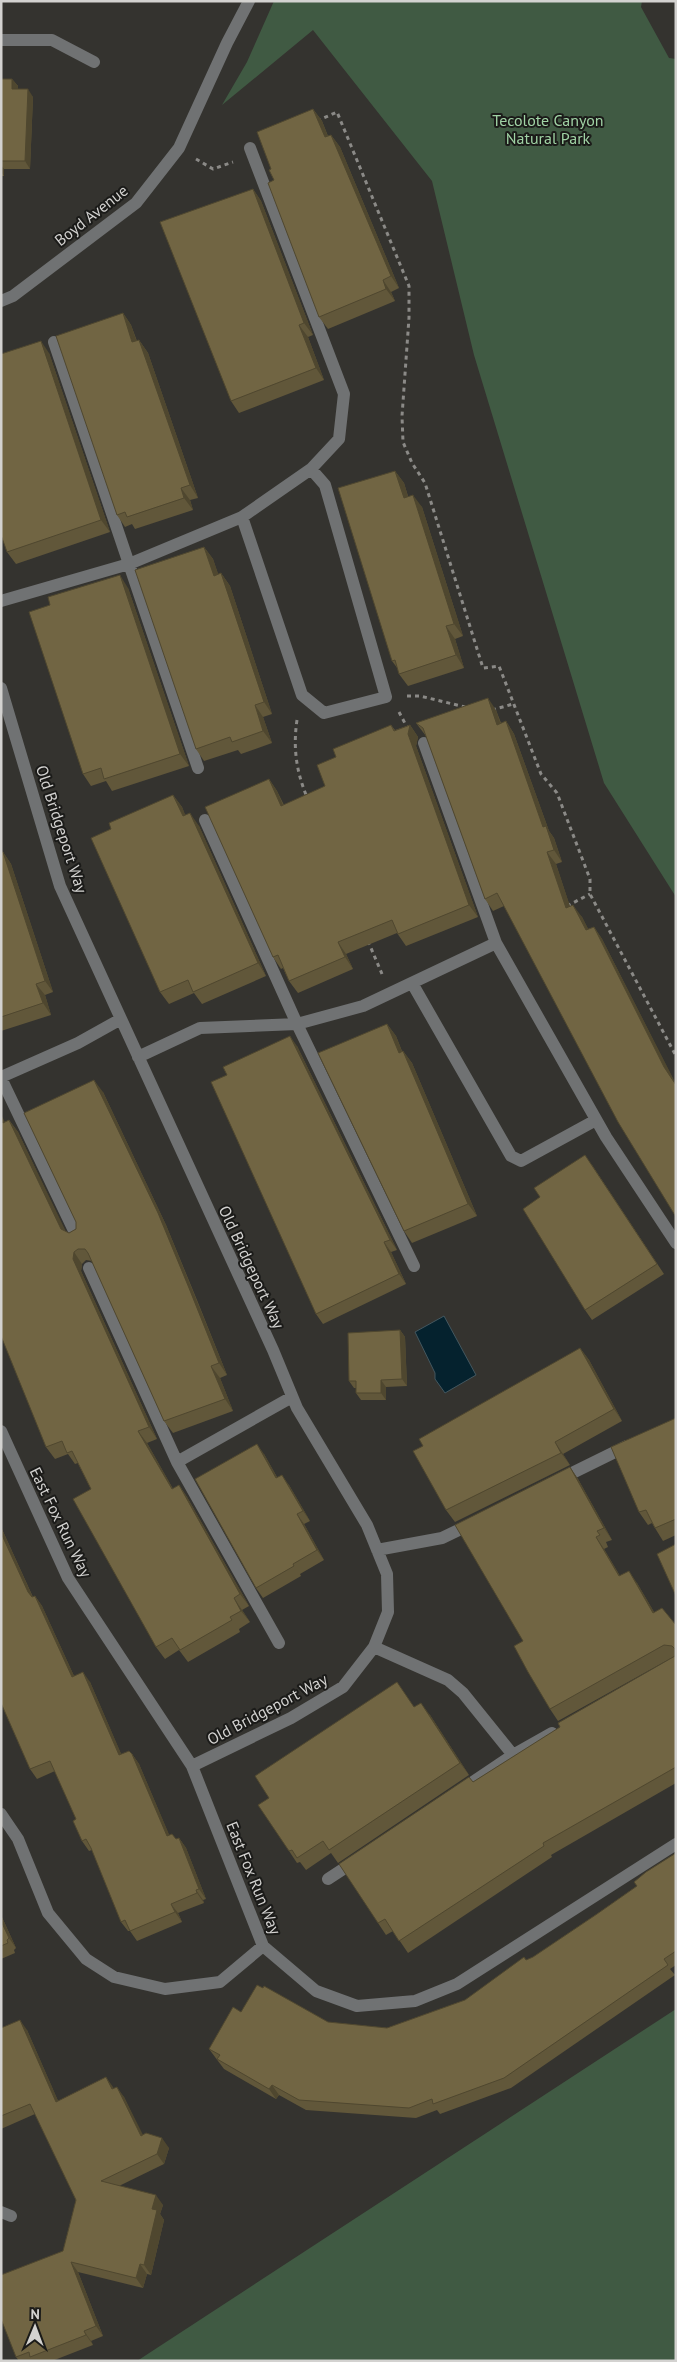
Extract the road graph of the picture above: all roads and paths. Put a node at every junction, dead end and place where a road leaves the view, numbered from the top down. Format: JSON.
{"nodes":[{"id":1,"x":249,"y":1,"type":"edge"},
{"id":2,"x":1,"y":40,"type":"edge"},
{"id":3,"x":94,"y":62,"type":"dead end"},
{"id":4,"x":311,"y":123,"type":"edge"},
{"id":5,"x":179,"y":148,"type":"junction"},
{"id":6,"x":250,"y":148,"type":"joint"},
{"id":7,"x":1,"y":300,"type":"edge"},
{"id":8,"x":54,"y":342,"type":"dead end"},
{"id":9,"x":311,"y":469,"type":"junction"},
{"id":10,"x":242,"y":517,"type":"junction"},
{"id":11,"x":128,"y":564,"type":"junction"},
{"id":12,"x":1,"y":601,"type":"edge"},
{"id":13,"x":1,"y":688,"type":"edge"},
{"id":14,"x":302,"y":695,"type":"junction"},
{"id":15,"x":386,"y":697,"type":"junction"},
{"id":16,"x":514,"y":704,"type":"junction"},
{"id":17,"x":471,"y":709,"type":"edge"},
{"id":18,"x":485,"y":712,"type":"edge"},
{"id":19,"x":424,"y":744,"type":"joint"},
{"id":20,"x":198,"y":768,"type":"edge"},
{"id":21,"x":307,"y":798,"type":"edge"},
{"id":22,"x":205,"y":820,"type":"edge"},
{"id":23,"x":590,"y":894,"type":"junction"},
{"id":24,"x":566,"y":906,"type":"edge"},
{"id":25,"x":366,"y":935,"type":"edge"},
{"id":26,"x":496,"y":943,"type":"junction"},
{"id":27,"x":412,"y":983,"type":"junction"},
{"id":28,"x":389,"y":993,"type":"junction"},
{"id":29,"x":121,"y":1019,"type":"junction"},
{"id":30,"x":297,"y":1024,"type":"junction"},
{"id":31,"x":676,"y":1056,"type":"edge"},
{"id":32,"x":138,"y":1057,"type":"junction"},
{"id":33,"x":1,"y":1077,"type":"edge"},
{"id":34,"x":596,"y":1120,"type":"junction"},
{"id":35,"x":77,"y":1237,"type":"edge"},
{"id":36,"x":676,"y":1243,"type":"edge"},
{"id":37,"x":414,"y":1266,"type":"dead end"},
{"id":38,"x":89,"y":1268,"type":"edge"},
{"id":39,"x":292,"y":1397,"type":"junction"},
{"id":40,"x":1,"y":1431,"type":"edge"},
{"id":41,"x":641,"y":1438,"type":"edge"},
{"id":42,"x":177,"y":1462,"type":"junction"},
{"id":43,"x":546,"y":1486,"type":"edge"},
{"id":44,"x":486,"y":1517,"type":"edge"},
{"id":45,"x":377,"y":1550,"type":"junction"},
{"id":46,"x":279,"y":1643,"type":"dead end"},
{"id":47,"x":374,"y":1647,"type":"junction"},
{"id":48,"x":564,"y":1726,"type":"edge"},
{"id":49,"x":513,"y":1755,"type":"junction"},
{"id":50,"x":192,"y":1766,"type":"junction"},
{"id":51,"x":449,"y":1798,"type":"edge"},
{"id":52,"x":1,"y":1814,"type":"edge"},
{"id":53,"x":676,"y":1844,"type":"edge"},
{"id":54,"x":368,"y":1852,"type":"edge"},
{"id":55,"x":328,"y":1879,"type":"dead end"},
{"id":56,"x":264,"y":1946,"type":"junction"}],
"edges":[{"from":1,"to":5,"type":"street","name":"Boyd Avenue"},
{"from":2,"to":3,"type":"street"},
{"from":4,"to":16,"type":"path"},
{"from":5,"to":6,"type":"path"},
{"from":5,"to":7,"type":"street","name":"Boyd Avenue"},
{"from":6,"to":9,"type":"street"},
{"from":8,"to":11,"type":"street"},
{"from":9,"to":10,"type":"street"},
{"from":9,"to":15,"type":"street"},
{"from":10,"to":11,"type":"street"},
{"from":10,"to":14,"type":"street"},
{"from":11,"to":12,"type":"street"},
{"from":11,"to":20,"type":"street"},
{"from":13,"to":29,"type":"street","name":"Old Bridgeport Way"},
{"from":14,"to":15,"type":"street"},
{"from":14,"to":21,"type":"path"},
{"from":15,"to":17,"type":"path"},
{"from":15,"to":19,"type":"path"},
{"from":16,"to":18,"type":"path"},
{"from":16,"to":23,"type":"path"},
{"from":19,"to":26,"type":"street"},
{"from":22,"to":30,"type":"street"},
{"from":23,"to":24,"type":"path"},
{"from":23,"to":31,"type":"path"},
{"from":25,"to":28,"type":"path"},
{"from":26,"to":27,"type":"street"},
{"from":26,"to":34,"type":"street"},
{"from":27,"to":28,"type":"street"},
{"from":27,"to":34,"type":"street"},
{"from":28,"to":30,"type":"street"},
{"from":29,"to":32,"type":"street","name":"Old Bridgeport Way"},
{"from":29,"to":33,"type":"street"},
{"from":30,"to":32,"type":"street"},
{"from":30,"to":37,"type":"street"},
{"from":32,"to":39,"type":"street","name":"Old Bridgeport Way"},
{"from":33,"to":35,"type":"street"},
{"from":34,"to":36,"type":"street"},
{"from":38,"to":42,"type":"street"},
{"from":39,"to":42,"type":"street"},
{"from":39,"to":45,"type":"street","name":"Old Bridgeport Way"},
{"from":40,"to":50,"type":"street","name":"East Fox Run Way"},
{"from":41,"to":43,"type":"street"},
{"from":42,"to":46,"type":"street"},
{"from":44,"to":45,"type":"street"},
{"from":45,"to":47,"type":"street","name":"Old Bridgeport Way"},
{"from":47,"to":49,"type":"street"},
{"from":47,"to":50,"type":"street","name":"Old Bridgeport Way"},
{"from":48,"to":49,"type":"street"},
{"from":49,"to":51,"type":"street"},
{"from":50,"to":56,"type":"street","name":"East Fox Run Way"},
{"from":52,"to":56,"type":"street"},
{"from":53,"to":56,"type":"street","name":"East Fox Run Way"},
{"from":54,"to":55,"type":"street"}]}
